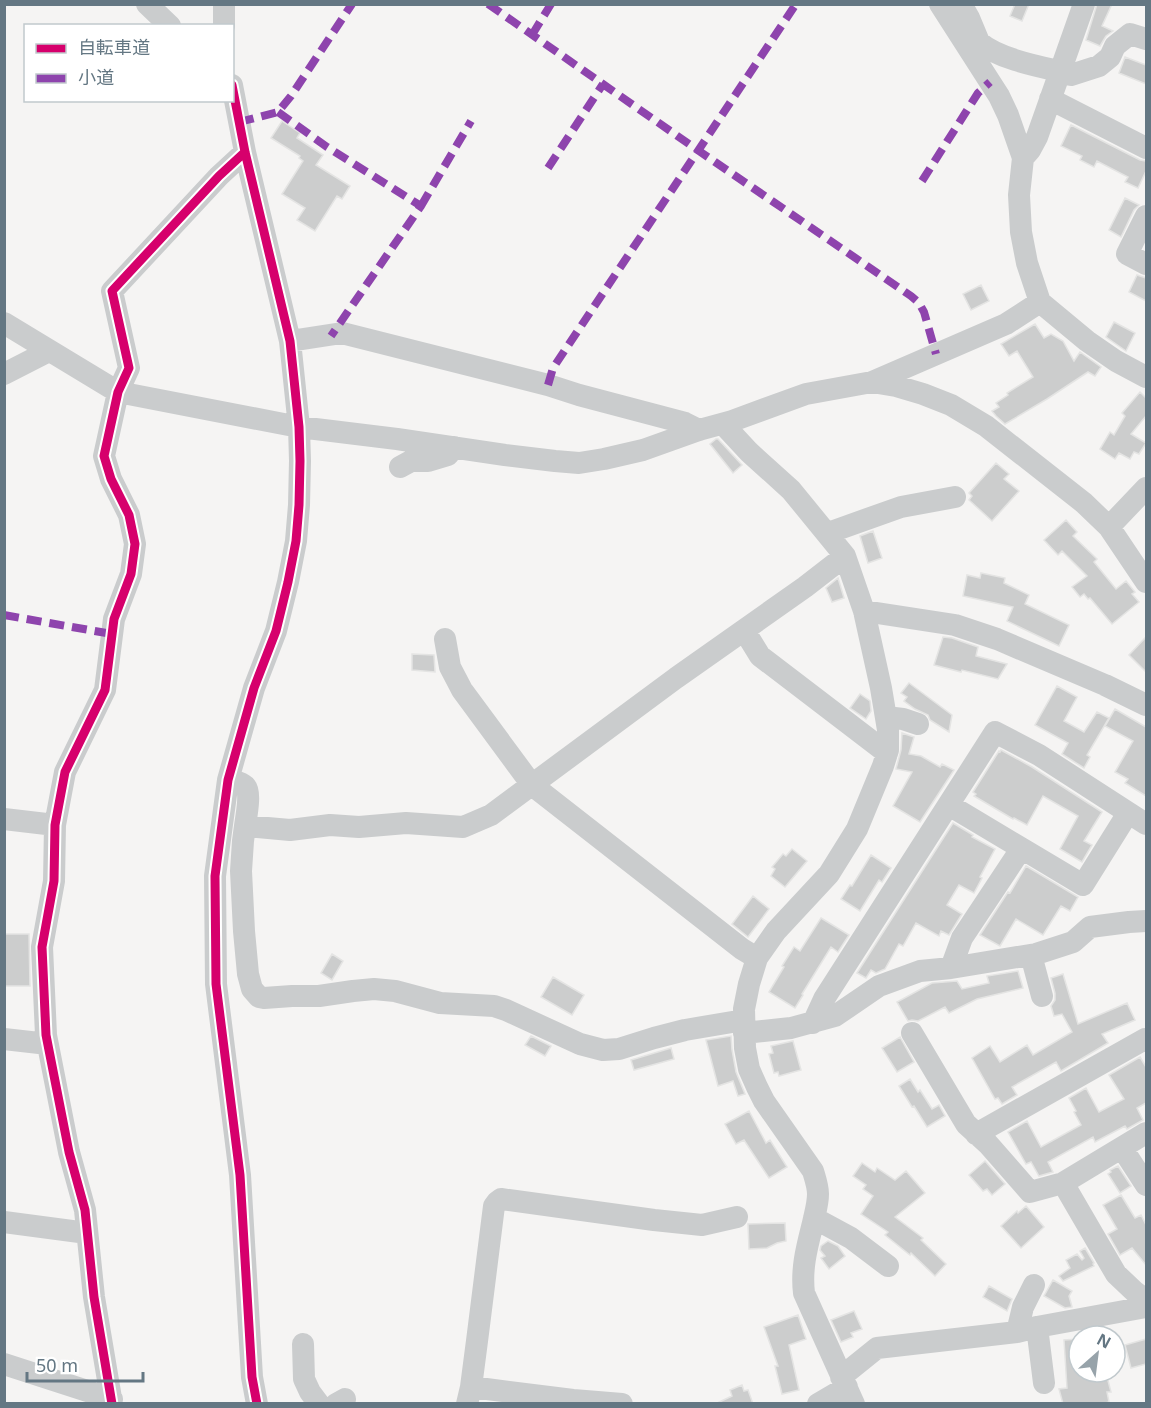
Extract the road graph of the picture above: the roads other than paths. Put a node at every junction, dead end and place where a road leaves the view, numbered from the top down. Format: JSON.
{"nodes":[{"id":1,"x":147,"y":4,"type":"edge"},
{"id":2,"x":224,"y":4,"type":"edge"},
{"id":3,"x":940,"y":4,"type":"edge"},
{"id":4,"x":1083,"y":4,"type":"edge"},
{"id":5,"x":968,"y":9,"type":"edge"},
{"id":6,"x":168,"y":24,"type":"edge"},
{"id":7,"x":224,"y":24,"type":"edge"},
{"id":8,"x":1146,"y":39,"type":"edge"},
{"id":9,"x":974,"y":46,"type":"junction"},
{"id":10,"x":1059,"y":72,"type":"junction"},
{"id":11,"x":234,"y":95,"type":"edge"},
{"id":12,"x":1050,"y":99,"type":"junction"},
{"id":13,"x":1146,"y":148,"type":"edge"},
{"id":14,"x":245,"y":152,"type":"junction"},
{"id":15,"x":1023,"y":159,"type":"junction"},
{"id":16,"x":1146,"y":216,"type":"edge"},
{"id":17,"x":1146,"y":264,"type":"edge"},
{"id":18,"x":1040,"y":302,"type":"junction"},
{"id":19,"x":4,"y":323,"type":"edge"},
{"id":20,"x":290,"y":341,"type":"junction"},
{"id":21,"x":49,"y":351,"type":"junction"},
{"id":22,"x":4,"y":374,"type":"edge"},
{"id":23,"x":1146,"y":377,"type":"edge"},
{"id":24,"x":872,"y":382,"type":"junction"},
{"id":25,"x":118,"y":392,"type":"junction"},
{"id":26,"x":723,"y":424,"type":"junction"},
{"id":27,"x":299,"y":427,"type":"junction"},
{"id":28,"x":699,"y":430,"type":"junction"},
{"id":29,"x":454,"y":447,"type":"junction"},
{"id":30,"x":400,"y":467,"type":"dead end"},
{"id":31,"x":1146,"y":488,"type":"edge"},
{"id":32,"x":955,"y":497,"type":"dead end"},
{"id":33,"x":1109,"y":527,"type":"junction"},
{"id":34,"x":828,"y":533,"type":"junction"},
{"id":35,"x":845,"y":556,"type":"junction"},
{"id":36,"x":1146,"y":582,"type":"edge"},
{"id":37,"x":864,"y":611,"type":"junction"},
{"id":38,"x":744,"y":630,"type":"junction"},
{"id":39,"x":445,"y":639,"type":"dead end"},
{"id":40,"x":1146,"y":705,"type":"edge"},
{"id":41,"x":886,"y":717,"type":"junction"},
{"id":42,"x":918,"y":724,"type":"dead end"},
{"id":43,"x":887,"y":753,"type":"junction"},
{"id":44,"x":228,"y":780,"type":"junction"},
{"id":45,"x":532,"y":785,"type":"junction"},
{"id":46,"x":949,"y":805,"type":"junction"},
{"id":47,"x":1137,"y":818,"type":"edge"},
{"id":48,"x":4,"y":819,"type":"edge"},
{"id":49,"x":55,"y":825,"type":"junction"},
{"id":50,"x":245,"y":826,"type":"junction"},
{"id":51,"x":1021,"y":849,"type":"junction"},
{"id":52,"x":1146,"y":921,"type":"edge"},
{"id":53,"x":1031,"y":955,"type":"junction"},
{"id":54,"x":757,"y":958,"type":"junction"},
{"id":55,"x":951,"y":968,"type":"junction"},
{"id":56,"x":1042,"y":996,"type":"dead end"},
{"id":57,"x":813,"y":1023,"type":"junction"},
{"id":58,"x":744,"y":1026,"type":"junction"},
{"id":59,"x":912,"y":1033,"type":"dead end"},
{"id":60,"x":4,"y":1039,"type":"edge"},
{"id":61,"x":1146,"y":1041,"type":"edge"},
{"id":62,"x":48,"y":1044,"type":"junction"},
{"id":63,"x":1146,"y":1133,"type":"edge"},
{"id":64,"x":976,"y":1134,"type":"junction"},
{"id":65,"x":1122,"y":1148,"type":"junction"},
{"id":66,"x":1063,"y":1183,"type":"junction"},
{"id":67,"x":1146,"y":1185,"type":"edge"},
{"id":68,"x":737,"y":1217,"type":"dead end"},
{"id":69,"x":814,"y":1218,"type":"junction"},
{"id":70,"x":4,"y":1222,"type":"edge"},
{"id":71,"x":87,"y":1233,"type":"junction"},
{"id":72,"x":888,"y":1266,"type":"dead end"},
{"id":73,"x":1034,"y":1286,"type":"dead end"},
{"id":74,"x":1146,"y":1300,"type":"edge"},
{"id":75,"x":1146,"y":1307,"type":"edge"},
{"id":76,"x":1027,"y":1330,"type":"junction"},
{"id":77,"x":303,"y":1344,"type":"dead end"},
{"id":78,"x":4,"y":1364,"type":"edge"},
{"id":79,"x":1044,"y":1383,"type":"dead end"},
{"id":80,"x":847,"y":1389,"type":"edge"},
{"id":81,"x":469,"y":1395,"type":"edge"},
{"id":82,"x":112,"y":1401,"type":"edge"},
{"id":83,"x":257,"y":1404,"type":"edge"},
{"id":84,"x":319,"y":1404,"type":"edge"},
{"id":85,"x":622,"y":1404,"type":"edge"},
{"id":86,"x":818,"y":1404,"type":"edge"}],
"edges":[{"from":1,"to":6,"type":"street"},
{"from":2,"to":7,"type":"street"},
{"from":3,"to":9,"type":"street"},
{"from":4,"to":10,"type":"street"},
{"from":5,"to":9,"type":"street"},
{"from":8,"to":10,"type":"street"},
{"from":9,"to":10,"type":"street"},
{"from":9,"to":15,"type":"street"},
{"from":10,"to":12,"type":"street"},
{"from":11,"to":14,"type":"street"},
{"from":12,"to":13,"type":"street"},
{"from":12,"to":15,"type":"street"},
{"from":14,"to":20,"type":"street"},
{"from":14,"to":25,"type":"street"},
{"from":15,"to":18,"type":"street"},
{"from":16,"to":17,"type":"street"},
{"from":18,"to":23,"type":"street"},
{"from":18,"to":24,"type":"street"},
{"from":19,"to":21,"type":"street"},
{"from":20,"to":27,"type":"street"},
{"from":20,"to":28,"type":"street"},
{"from":21,"to":22,"type":"street"},
{"from":21,"to":25,"type":"street"},
{"from":24,"to":26,"type":"street"},
{"from":24,"to":33,"type":"street"},
{"from":25,"to":27,"type":"street"},
{"from":25,"to":49,"type":"street"},
{"from":26,"to":28,"type":"street"},
{"from":26,"to":34,"type":"street"},
{"from":27,"to":29,"type":"street"},
{"from":27,"to":44,"type":"street"},
{"from":28,"to":29,"type":"street"},
{"from":29,"to":30,"type":"street"},
{"from":31,"to":33,"type":"street"},
{"from":32,"to":34,"type":"street"},
{"from":33,"to":36,"type":"street"},
{"from":34,"to":35,"type":"street"},
{"from":35,"to":37,"type":"street"},
{"from":35,"to":38,"type":"street"},
{"from":37,"to":40,"type":"street"},
{"from":37,"to":41,"type":"street"},
{"from":38,"to":43,"type":"street"},
{"from":38,"to":45,"type":"street"},
{"from":39,"to":45,"type":"street"},
{"from":41,"to":42,"type":"street"},
{"from":41,"to":43,"type":"street"},
{"from":43,"to":54,"type":"street"},
{"from":44,"to":50,"type":"street"},
{"from":44,"to":83,"type":"street"},
{"from":45,"to":50,"type":"street"},
{"from":45,"to":54,"type":"street"},
{"from":46,"to":47,"type":"street"},
{"from":46,"to":51,"type":"street"},
{"from":46,"to":57,"type":"street"},
{"from":47,"to":51,"type":"street"},
{"from":48,"to":49,"type":"street"},
{"from":49,"to":62,"type":"street"},
{"from":50,"to":58,"type":"street"},
{"from":51,"to":55,"type":"street"},
{"from":52,"to":53,"type":"street"},
{"from":53,"to":55,"type":"street"},
{"from":53,"to":56,"type":"street"},
{"from":54,"to":58,"type":"street"},
{"from":55,"to":57,"type":"street"},
{"from":57,"to":58,"type":"street"},
{"from":58,"to":69,"type":"street"},
{"from":59,"to":64,"type":"street"},
{"from":60,"to":62,"type":"street"},
{"from":61,"to":64,"type":"street"},
{"from":62,"to":71,"type":"street"},
{"from":63,"to":65,"type":"street"},
{"from":64,"to":66,"type":"street"},
{"from":65,"to":66,"type":"street"},
{"from":65,"to":67,"type":"street"},
{"from":66,"to":74,"type":"street"},
{"from":68,"to":81,"type":"street"},
{"from":69,"to":72,"type":"street"},
{"from":69,"to":80,"type":"street"},
{"from":70,"to":71,"type":"street"},
{"from":71,"to":82,"type":"street"},
{"from":73,"to":76,"type":"street"},
{"from":75,"to":76,"type":"street"},
{"from":76,"to":79,"type":"street"},
{"from":76,"to":80,"type":"street"},
{"from":77,"to":84,"type":"street"},
{"from":78,"to":82,"type":"street"},
{"from":80,"to":86,"type":"street"},
{"from":81,"to":85,"type":"street"}]}
